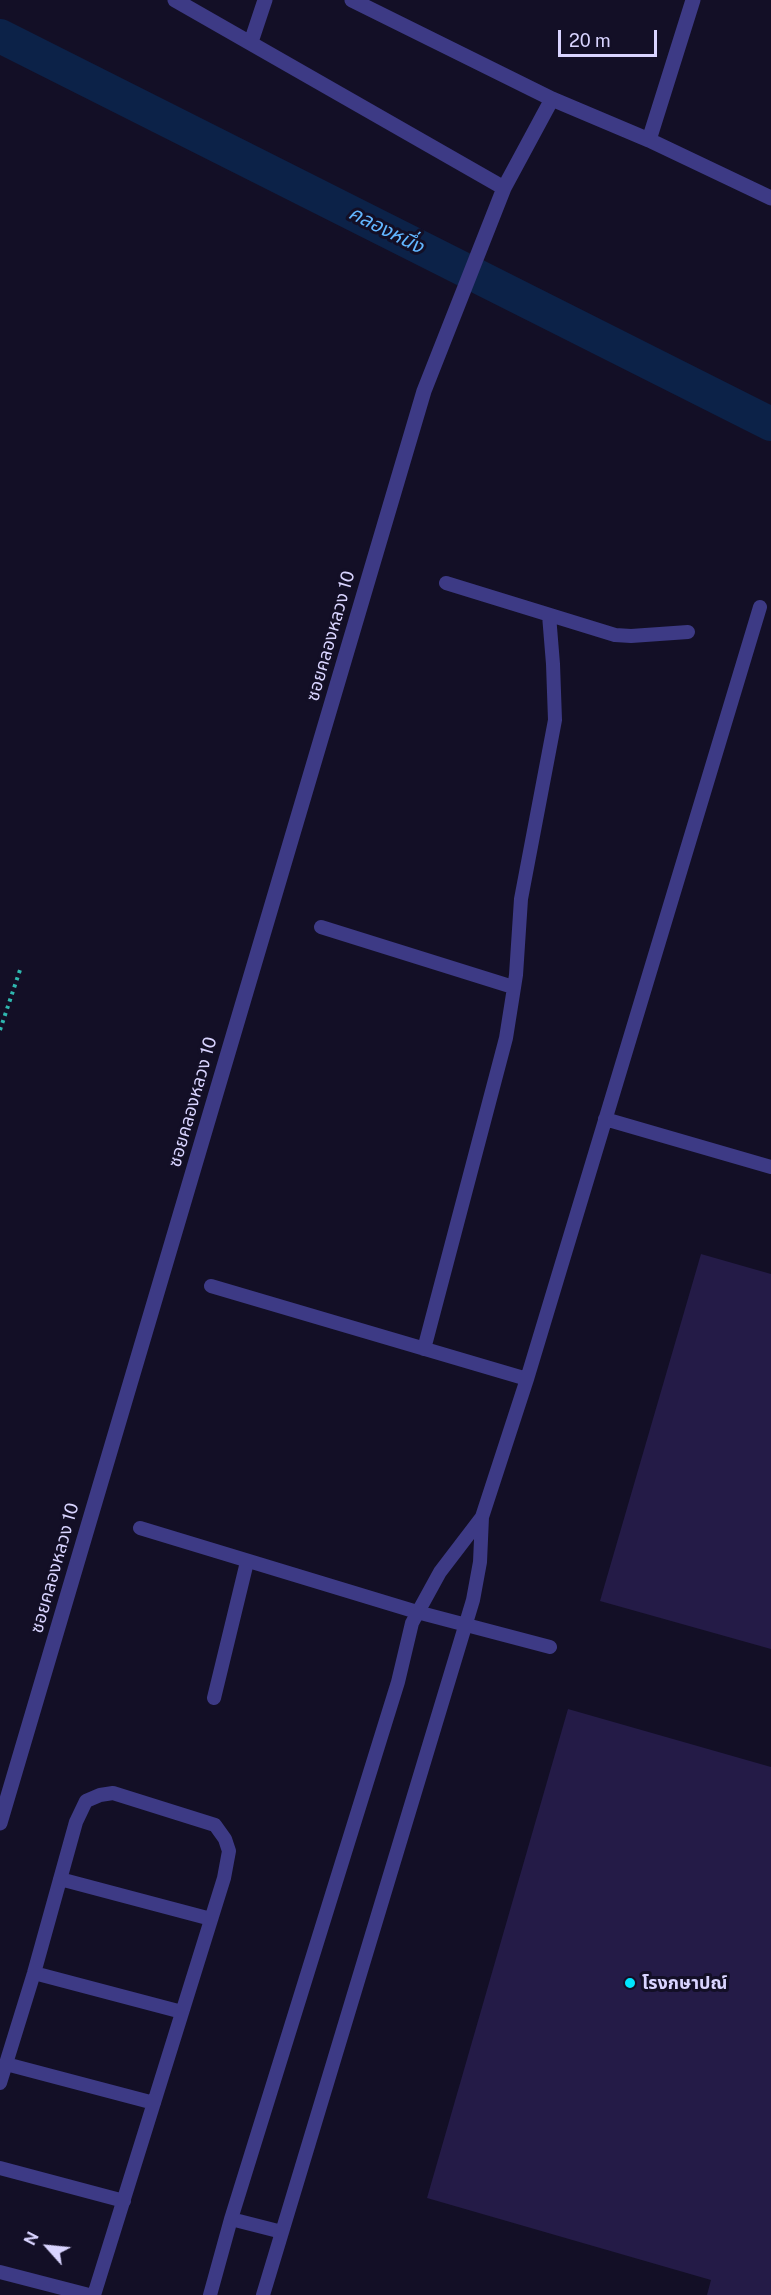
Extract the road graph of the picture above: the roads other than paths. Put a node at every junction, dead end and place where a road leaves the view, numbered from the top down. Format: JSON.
{"nodes":[{"id":1,"x":265,"y":0,"type":"edge"},
{"id":2,"x":352,"y":0,"type":"edge"},
{"id":3,"x":693,"y":0,"type":"edge"},
{"id":4,"x":182,"y":2,"type":"edge"},
{"id":5,"x":250,"y":42,"type":"junction"},
{"id":6,"x":552,"y":99,"type":"junction"},
{"id":7,"x":649,"y":140,"type":"junction"},
{"id":8,"x":504,"y":188,"type":"junction"},
{"id":9,"x":771,"y":198,"type":"edge"},
{"id":10,"x":446,"y":583,"type":"dead end"},
{"id":11,"x":760,"y":607,"type":"dead end"},
{"id":12,"x":549,"y":615,"type":"junction"},
{"id":13,"x":688,"y":632,"type":"dead end"},
{"id":14,"x":321,"y":927,"type":"dead end"},
{"id":15,"x":513,"y":987,"type":"junction"},
{"id":16,"x":606,"y":1119,"type":"junction"},
{"id":17,"x":771,"y":1167,"type":"edge"},
{"id":18,"x":212,"y":1286,"type":"dead end"},
{"id":19,"x":424,"y":1349,"type":"junction"},
{"id":20,"x":527,"y":1379,"type":"junction"},
{"id":21,"x":482,"y":1517,"type":"junction"},
{"id":22,"x":140,"y":1528,"type":"dead end"},
{"id":23,"x":247,"y":1562,"type":"junction"},
{"id":24,"x":417,"y":1612,"type":"junction"},
{"id":25,"x":465,"y":1626,"type":"junction"},
{"id":26,"x":550,"y":1647,"type":"dead end"},
{"id":27,"x":214,"y":1698,"type":"dead end"},
{"id":28,"x":0,"y":1823,"type":"edge"},
{"id":29,"x":60,"y":1880,"type":"junction"},
{"id":30,"x":211,"y":1919,"type":"junction"},
{"id":31,"x":34,"y":1973,"type":"junction"},
{"id":32,"x":182,"y":2012,"type":"junction"},
{"id":33,"x":6,"y":2064,"type":"junction"},
{"id":34,"x":0,"y":2083,"type":"edge"},
{"id":35,"x":154,"y":2103,"type":"junction"},
{"id":36,"x":0,"y":2168,"type":"edge"},
{"id":37,"x":124,"y":2200,"type":"junction"},
{"id":38,"x":231,"y":2219,"type":"junction"},
{"id":39,"x":282,"y":2232,"type":"junction"},
{"id":40,"x":0,"y":2272,"type":"edge"},
{"id":41,"x":89,"y":2295,"type":"edge"},
{"id":42,"x":94,"y":2295,"type":"edge"},
{"id":43,"x":210,"y":2295,"type":"edge"},
{"id":44,"x":263,"y":2295,"type":"edge"}],
"edges":[{"from":1,"to":5,"type":"street"},
{"from":2,"to":6,"type":"street"},
{"from":3,"to":7,"type":"street"},
{"from":4,"to":5,"type":"street"},
{"from":5,"to":8,"type":"street"},
{"from":6,"to":7,"type":"street"},
{"from":6,"to":8,"type":"street","name":"ซอยคลองหลวง 10"},
{"from":7,"to":9,"type":"street"},
{"from":8,"to":28,"type":"street","name":"ซอยคลองหลวง 10"},
{"from":10,"to":12,"type":"lane"},
{"from":11,"to":16,"type":"lane"},
{"from":12,"to":13,"type":"lane"},
{"from":12,"to":15,"type":"lane"},
{"from":14,"to":15,"type":"lane"},
{"from":15,"to":19,"type":"lane"},
{"from":16,"to":17,"type":"lane"},
{"from":16,"to":20,"type":"lane"},
{"from":18,"to":19,"type":"lane"},
{"from":19,"to":20,"type":"lane"},
{"from":20,"to":21,"type":"lane"},
{"from":21,"to":24,"type":"lane"},
{"from":21,"to":25,"type":"lane"},
{"from":22,"to":23,"type":"lane"},
{"from":23,"to":24,"type":"lane"},
{"from":23,"to":27,"type":"lane"},
{"from":24,"to":25,"type":"lane"},
{"from":24,"to":38,"type":"lane"},
{"from":25,"to":26,"type":"lane"},
{"from":25,"to":39,"type":"lane"},
{"from":29,"to":30,"type":"lane"},
{"from":29,"to":30,"type":"lane"},
{"from":29,"to":31,"type":"lane"},
{"from":30,"to":32,"type":"lane"},
{"from":31,"to":32,"type":"lane"},
{"from":31,"to":33,"type":"lane"},
{"from":32,"to":35,"type":"lane"},
{"from":33,"to":34,"type":"lane"},
{"from":33,"to":35,"type":"lane"},
{"from":35,"to":37,"type":"lane"},
{"from":36,"to":37,"type":"lane"},
{"from":37,"to":42,"type":"lane"},
{"from":38,"to":39,"type":"lane"},
{"from":38,"to":43,"type":"lane"},
{"from":39,"to":44,"type":"lane"},
{"from":40,"to":41,"type":"lane"}]}
